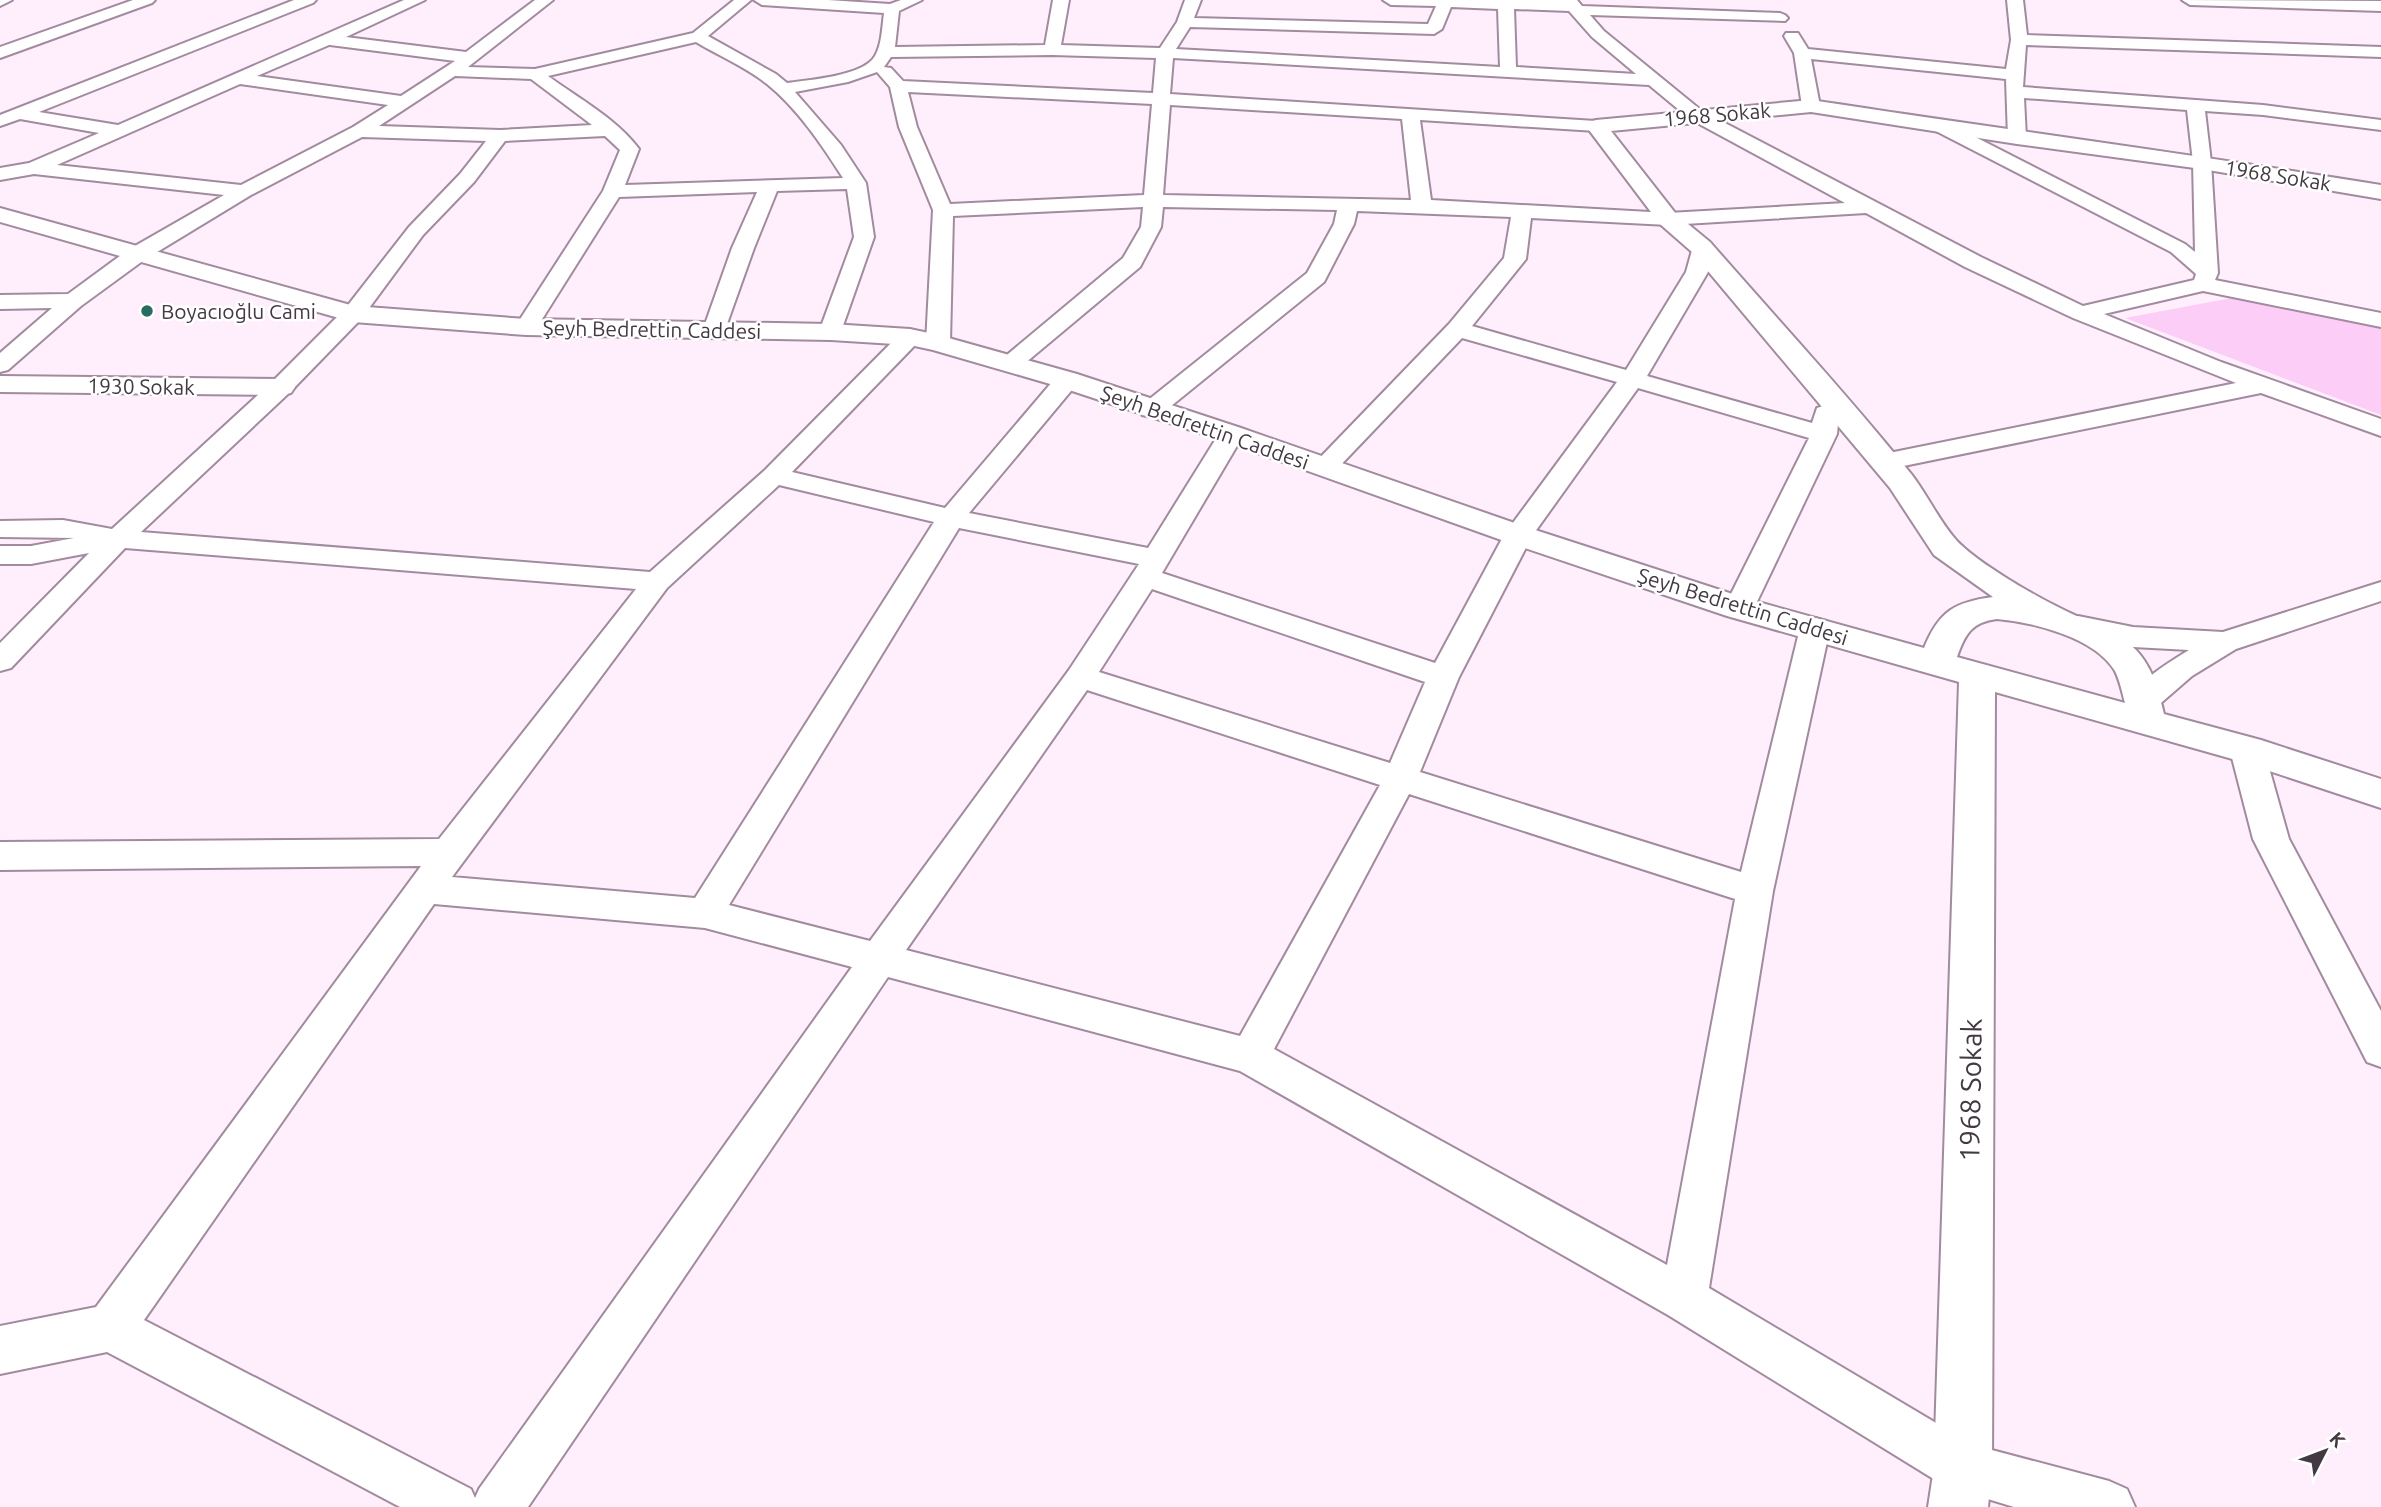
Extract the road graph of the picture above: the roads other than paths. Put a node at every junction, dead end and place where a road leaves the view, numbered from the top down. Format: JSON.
{"nodes":[{"id":1,"x":147,"y":0,"type":"edge"},
{"id":2,"x":308,"y":0,"type":"edge"},
{"id":3,"x":416,"y":0,"type":"edge"},
{"id":4,"x":545,"y":0,"type":"edge"},
{"id":5,"x":743,"y":0,"type":"edge"},
{"id":6,"x":762,"y":0,"type":"edge"},
{"id":7,"x":914,"y":0,"type":"edge"},
{"id":8,"x":1061,"y":0,"type":"edge"},
{"id":9,"x":1193,"y":0,"type":"edge"},
{"id":10,"x":1391,"y":0,"type":"edge"},
{"id":11,"x":1773,"y":0,"type":"edge"},
{"id":12,"x":2015,"y":0,"type":"edge"},
{"id":13,"x":2190,"y":0,"type":"edge"},
{"id":14,"x":2248,"y":1,"type":"edge"},
{"id":15,"x":1445,"y":2,"type":"junction"},
{"id":16,"x":1506,"y":6,"type":"junction"},
{"id":17,"x":1573,"y":6,"type":"edge"},
{"id":18,"x":2381,"y":6,"type":"edge"},
{"id":19,"x":892,"y":9,"type":"junction"},
{"id":20,"x":1780,"y":18,"type":"junction"},
{"id":21,"x":1185,"y":22,"type":"junction"},
{"id":22,"x":698,"y":37,"type":"junction"},
{"id":23,"x":330,"y":40,"type":"junction"},
{"id":24,"x":2018,"y":40,"type":"junction"},
{"id":25,"x":1052,"y":50,"type":"junction"},
{"id":26,"x":2381,"y":52,"type":"edge"},
{"id":27,"x":0,"y":53,"type":"edge"},
{"id":28,"x":1165,"y":53,"type":"junction"},
{"id":29,"x":1802,"y":53,"type":"junction"},
{"id":30,"x":881,"y":59,"type":"junction"},
{"id":31,"x":459,"y":64,"type":"junction"},
{"id":32,"x":1508,"y":70,"type":"junction"},
{"id":33,"x":535,"y":74,"type":"junction"},
{"id":34,"x":240,"y":79,"type":"junction"},
{"id":35,"x":1652,"y":80,"type":"junction"},
{"id":36,"x":2016,"y":83,"type":"junction"},
{"id":37,"x":898,"y":86,"type":"junction"},
{"id":38,"x":783,"y":89,"type":"junction"},
{"id":39,"x":1161,"y":99,"type":"junction"},
{"id":40,"x":405,"y":102,"type":"junction"},
{"id":41,"x":2195,"y":104,"type":"junction"},
{"id":42,"x":1811,"y":106,"type":"junction"},
{"id":43,"x":2257,"y":109,"type":"junction"},
{"id":44,"x":9,"y":112,"type":"edge"},
{"id":45,"x":2381,"y":114,"type":"edge"},
{"id":46,"x":1410,"y":115,"type":"junction"},
{"id":47,"x":1696,"y":115,"type":"junction"},
{"id":48,"x":0,"y":121,"type":"edge"},
{"id":49,"x":1938,"y":125,"type":"junction"},
{"id":50,"x":2381,"y":125,"type":"edge"},
{"id":51,"x":1596,"y":126,"type":"junction"},
{"id":52,"x":117,"y":130,"type":"junction"},
{"id":53,"x":610,"y":130,"type":"junction"},
{"id":54,"x":359,"y":131,"type":"junction"},
{"id":55,"x":500,"y":136,"type":"junction"},
{"id":56,"x":2017,"y":138,"type":"junction"},
{"id":57,"x":2202,"y":162,"type":"junction"},
{"id":58,"x":34,"y":168,"type":"junction"},
{"id":59,"x":0,"y":174,"type":"edge"},
{"id":60,"x":856,"y":183,"type":"junction"},
{"id":61,"x":769,"y":188,"type":"junction"},
{"id":62,"x":244,"y":191,"type":"junction"},
{"id":63,"x":613,"y":191,"type":"junction"},
{"id":64,"x":2381,"y":192,"type":"edge"},
{"id":65,"x":1152,"y":201,"type":"junction"},
{"id":66,"x":1349,"y":204,"type":"junction"},
{"id":67,"x":1422,"y":206,"type":"junction"},
{"id":68,"x":1873,"y":207,"type":"junction"},
{"id":69,"x":943,"y":210,"type":"junction"},
{"id":70,"x":1522,"y":210,"type":"junction"},
{"id":71,"x":0,"y":215,"type":"edge"},
{"id":72,"x":1668,"y":219,"type":"junction"},
{"id":73,"x":1701,"y":247,"type":"junction"},
{"id":74,"x":136,"y":255,"type":"junction"},
{"id":75,"x":2205,"y":278,"type":"junction"},
{"id":76,"x":73,"y":301,"type":"junction"},
{"id":77,"x":0,"y":302,"type":"edge"},
{"id":78,"x":2081,"y":313,"type":"junction"},
{"id":79,"x":353,"y":314,"type":"junction"},
{"id":80,"x":2381,"y":320,"type":"edge"},
{"id":81,"x":526,"y":327,"type":"junction"},
{"id":82,"x":1457,"y":329,"type":"junction"},
{"id":83,"x":715,"y":330,"type":"junction"},
{"id":84,"x":831,"y":332,"type":"junction"},
{"id":85,"x":924,"y":340,"type":"junction"},
{"id":86,"x":1010,"y":364,"type":"junction"},
{"id":87,"x":0,"y":365,"type":"edge"},
{"id":88,"x":1633,"y":378,"type":"junction"},
{"id":89,"x":1067,"y":380,"type":"junction"},
{"id":90,"x":0,"y":384,"type":"edge"},
{"id":91,"x":2264,"y":385,"type":"junction"},
{"id":92,"x":281,"y":387,"type":"junction"},
{"id":93,"x":1827,"y":393,"type":"junction"},
{"id":94,"x":1151,"y":410,"type":"junction"},
{"id":95,"x":2381,"y":428,"type":"edge"},
{"id":96,"x":1231,"y":434,"type":"junction"},
{"id":97,"x":1824,"y":434,"type":"junction"},
{"id":98,"x":1884,"y":462,"type":"junction"},
{"id":99,"x":1324,"y":467,"type":"junction"},
{"id":100,"x":774,"y":477,"type":"junction"},
{"id":101,"x":951,"y":518,"type":"junction"},
{"id":102,"x":0,"y":529,"type":"edge"},
{"id":103,"x":1518,"y":535,"type":"junction"},
{"id":104,"x":118,"y":539,"type":"junction"},
{"id":105,"x":1946,"y":548,"type":"junction"},
{"id":106,"x":0,"y":555,"type":"edge"},
{"id":107,"x":1150,"y":568,"type":"junction"},
{"id":108,"x":657,"y":582,"type":"junction"},
{"id":109,"x":2381,"y":591,"type":"edge"},
{"id":110,"x":1739,"y":608,"type":"junction"},
{"id":111,"x":1959,"y":619,"type":"junction"},
{"id":112,"x":2063,"y":621,"type":"junction"},
{"id":113,"x":1815,"y":628,"type":"junction"},
{"id":114,"x":2225,"y":642,"type":"junction"},
{"id":115,"x":0,"y":661,"type":"edge"},
{"id":116,"x":1957,"y":668,"type":"junction"},
{"id":117,"x":1080,"y":677,"type":"junction"},
{"id":118,"x":1443,"y":677,"type":"junction"},
{"id":119,"x":2145,"y":711,"type":"junction"},
{"id":120,"x":2247,"y":750,"type":"junction"},
{"id":121,"x":1400,"y":779,"type":"junction"},
{"id":122,"x":2381,"y":794,"type":"edge"},
{"id":123,"x":449,"y":852,"type":"junction"},
{"id":124,"x":0,"y":856,"type":"edge"},
{"id":125,"x":425,"y":889,"type":"junction"},
{"id":126,"x":1755,"y":891,"type":"junction"},
{"id":127,"x":705,"y":913,"type":"junction"},
{"id":128,"x":878,"y":960,"type":"junction"},
{"id":129,"x":2381,"y":1050,"type":"edge"},
{"id":130,"x":1250,"y":1056,"type":"junction"},
{"id":131,"x":1684,"y":1299,"type":"junction"},
{"id":132,"x":110,"y":1328,"type":"junction"},
{"id":133,"x":0,"y":1350,"type":"edge"},
{"id":134,"x":1961,"y":1488,"type":"edge"},
{"id":135,"x":453,"y":1507,"type":"edge"},
{"id":136,"x":496,"y":1507,"type":"edge"},
{"id":137,"x":2109,"y":1507,"type":"edge"}],
"edges":[{"from":1,"to":27,"type":"street"},
{"from":2,"to":44,"type":"street"},
{"from":3,"to":23,"type":"street"},
{"from":4,"to":31,"type":"street"},
{"from":5,"to":22,"type":"street"},
{"from":6,"to":19,"type":"street"},
{"from":7,"to":19,"type":"street"},
{"from":8,"to":25,"type":"street"},
{"from":9,"to":21,"type":"street"},
{"from":10,"to":15,"type":"street"},
{"from":11,"to":20,"type":"street"},
{"from":12,"to":24,"type":"street"},
{"from":13,"to":14,"type":"street"},
{"from":14,"to":18,"type":"street"},
{"from":15,"to":16,"type":"street"},
{"from":15,"to":21,"type":"street"},
{"from":16,"to":17,"type":"street"},
{"from":16,"to":32,"type":"street"},
{"from":17,"to":20,"type":"street"},
{"from":17,"to":35,"type":"street"},
{"from":19,"to":30,"type":"street"},
{"from":20,"to":29,"type":"street"},
{"from":21,"to":28,"type":"street"},
{"from":22,"to":33,"type":"street"},
{"from":22,"to":38,"type":"street"},
{"from":23,"to":31,"type":"street"},
{"from":23,"to":34,"type":"street"},
{"from":24,"to":26,"type":"street"},
{"from":24,"to":36,"type":"street"},
{"from":25,"to":28,"type":"street"},
{"from":25,"to":30,"type":"street"},
{"from":28,"to":32,"type":"street"},
{"from":28,"to":39,"type":"street"},
{"from":29,"to":36,"type":"street"},
{"from":29,"to":42,"type":"street"},
{"from":30,"to":37,"type":"street"},
{"from":30,"to":38,"type":"street"},
{"from":31,"to":33,"type":"street"},
{"from":31,"to":40,"type":"street"},
{"from":32,"to":35,"type":"street"},
{"from":33,"to":53,"type":"street"},
{"from":34,"to":40,"type":"street"},
{"from":34,"to":52,"type":"street"},
{"from":35,"to":47,"type":"street"},
{"from":36,"to":41,"type":"street"},
{"from":36,"to":56,"type":"street"},
{"from":37,"to":39,"type":"street"},
{"from":37,"to":69,"type":"street"},
{"from":38,"to":60,"type":"street"},
{"from":39,"to":46,"type":"street"},
{"from":39,"to":65,"type":"street"},
{"from":40,"to":54,"type":"street"},
{"from":41,"to":43,"type":"street"},
{"from":41,"to":57,"type":"street"},
{"from":42,"to":47,"type":"street","name":"1968 Sokak"},
{"from":42,"to":49,"type":"street","name":"1968 Sokak"},
{"from":43,"to":45,"type":"street"},
{"from":43,"to":50,"type":"street"},
{"from":44,"to":48,"type":"street"},
{"from":44,"to":52,"type":"street"},
{"from":46,"to":51,"type":"street"},
{"from":46,"to":67,"type":"street"},
{"from":47,"to":51,"type":"street","name":"1968 Sokak"},
{"from":47,"to":68,"type":"street"},
{"from":49,"to":56,"type":"street","name":"1968 Sokak"},
{"from":49,"to":75,"type":"street"},
{"from":51,"to":72,"type":"street"},
{"from":52,"to":58,"type":"street"},
{"from":53,"to":55,"type":"street"},
{"from":53,"to":63,"type":"street"},
{"from":54,"to":55,"type":"street"},
{"from":54,"to":62,"type":"street"},
{"from":55,"to":79,"type":"street"},
{"from":56,"to":57,"type":"street","name":"1968 Sokak"},
{"from":57,"to":64,"type":"street","name":"1968 Sokak"},
{"from":57,"to":75,"type":"street"},
{"from":58,"to":59,"type":"street"},
{"from":58,"to":62,"type":"street"},
{"from":60,"to":61,"type":"street"},
{"from":60,"to":84,"type":"street"},
{"from":61,"to":63,"type":"street"},
{"from":61,"to":83,"type":"street"},
{"from":62,"to":74,"type":"street"},
{"from":63,"to":81,"type":"street"},
{"from":65,"to":66,"type":"street"},
{"from":65,"to":69,"type":"street"},
{"from":65,"to":86,"type":"street"},
{"from":66,"to":67,"type":"street"},
{"from":66,"to":94,"type":"street"},
{"from":67,"to":70,"type":"street"},
{"from":68,"to":72,"type":"street"},
{"from":68,"to":78,"type":"street"},
{"from":69,"to":85,"type":"street"},
{"from":70,"to":72,"type":"street"},
{"from":70,"to":82,"type":"street"},
{"from":71,"to":74,"type":"street","name":"Şeyh Bedrettin Caddesi"},
{"from":72,"to":73,"type":"street"},
{"from":73,"to":88,"type":"street"},
{"from":73,"to":93,"type":"street"},
{"from":74,"to":76,"type":"street"},
{"from":74,"to":79,"type":"street","name":"Şeyh Bedrettin Caddesi"},
{"from":75,"to":78,"type":"street"},
{"from":75,"to":80,"type":"street"},
{"from":76,"to":77,"type":"street"},
{"from":76,"to":87,"type":"street"},
{"from":78,"to":91,"type":"street"},
{"from":79,"to":81,"type":"street","name":"Şeyh Bedrettin Caddesi"},
{"from":79,"to":92,"type":"street"},
{"from":81,"to":83,"type":"street","name":"Şeyh Bedrettin Caddesi"},
{"from":82,"to":88,"type":"street"},
{"from":82,"to":99,"type":"street"},
{"from":83,"to":84,"type":"street","name":"Şeyh Bedrettin Caddesi"},
{"from":84,"to":85,"type":"street","name":"Şeyh Bedrettin Caddesi"},
{"from":85,"to":86,"type":"street","name":"Şeyh Bedrettin Caddesi"},
{"from":85,"to":100,"type":"street"},
{"from":86,"to":89,"type":"street","name":"Şeyh Bedrettin Caddesi"},
{"from":88,"to":97,"type":"street"},
{"from":88,"to":103,"type":"street"},
{"from":89,"to":94,"type":"street","name":"Şeyh Bedrettin Caddesi"},
{"from":89,"to":101,"type":"street"},
{"from":90,"to":92,"type":"street","name":"1930 Sokak"},
{"from":91,"to":95,"type":"street"},
{"from":91,"to":98,"type":"street"},
{"from":92,"to":104,"type":"street"},
{"from":93,"to":97,"type":"street"},
{"from":93,"to":98,"type":"street"},
{"from":94,"to":96,"type":"street","name":"Şeyh Bedrettin Caddesi"},
{"from":96,"to":99,"type":"street","name":"Şeyh Bedrettin Caddesi"},
{"from":96,"to":107,"type":"street"},
{"from":97,"to":110,"type":"street"},
{"from":98,"to":105,"type":"street"},
{"from":99,"to":103,"type":"street","name":"Şeyh Bedrettin Caddesi"},
{"from":100,"to":101,"type":"street"},
{"from":100,"to":108,"type":"street"},
{"from":101,"to":107,"type":"street"},
{"from":101,"to":127,"type":"street"},
{"from":102,"to":104,"type":"street"},
{"from":103,"to":110,"type":"street","name":"Şeyh Bedrettin Caddesi"},
{"from":103,"to":118,"type":"street"},
{"from":104,"to":106,"type":"street"},
{"from":104,"to":108,"type":"street"},
{"from":104,"to":115,"type":"street"},
{"from":105,"to":111,"type":"street"},
{"from":105,"to":112,"type":"street"},
{"from":107,"to":117,"type":"street"},
{"from":107,"to":118,"type":"street"},
{"from":108,"to":123,"type":"street"},
{"from":109,"to":114,"type":"street"},
{"from":110,"to":113,"type":"street","name":"Şeyh Bedrettin Caddesi"},
{"from":111,"to":112,"type":"street"},
{"from":111,"to":116,"type":"street"},
{"from":112,"to":114,"type":"street"},
{"from":112,"to":119,"type":"street"},
{"from":113,"to":116,"type":"street","name":"Şeyh Bedrettin Caddesi"},
{"from":113,"to":126,"type":"street"},
{"from":114,"to":119,"type":"street"},
{"from":116,"to":119,"type":"street","name":"Şeyh Bedrettin Caddesi"},
{"from":116,"to":134,"type":"street","name":"1968 Sokak"},
{"from":117,"to":121,"type":"street"},
{"from":117,"to":128,"type":"street"},
{"from":118,"to":121,"type":"street"},
{"from":119,"to":120,"type":"street","name":"Şeyh Bedrettin Caddesi"},
{"from":120,"to":122,"type":"street","name":"Şeyh Bedrettin Caddesi"},
{"from":120,"to":129,"type":"street"},
{"from":121,"to":126,"type":"street"},
{"from":121,"to":130,"type":"street"},
{"from":123,"to":124,"type":"street"},
{"from":123,"to":125,"type":"street"},
{"from":125,"to":127,"type":"street"},
{"from":125,"to":132,"type":"street"},
{"from":126,"to":131,"type":"street"},
{"from":127,"to":128,"type":"street"},
{"from":128,"to":130,"type":"street"},
{"from":128,"to":136,"type":"street"},
{"from":130,"to":131,"type":"street"},
{"from":131,"to":134,"type":"street"},
{"from":132,"to":133,"type":"street"},
{"from":132,"to":135,"type":"street"},
{"from":134,"to":137,"type":"street"}]}
